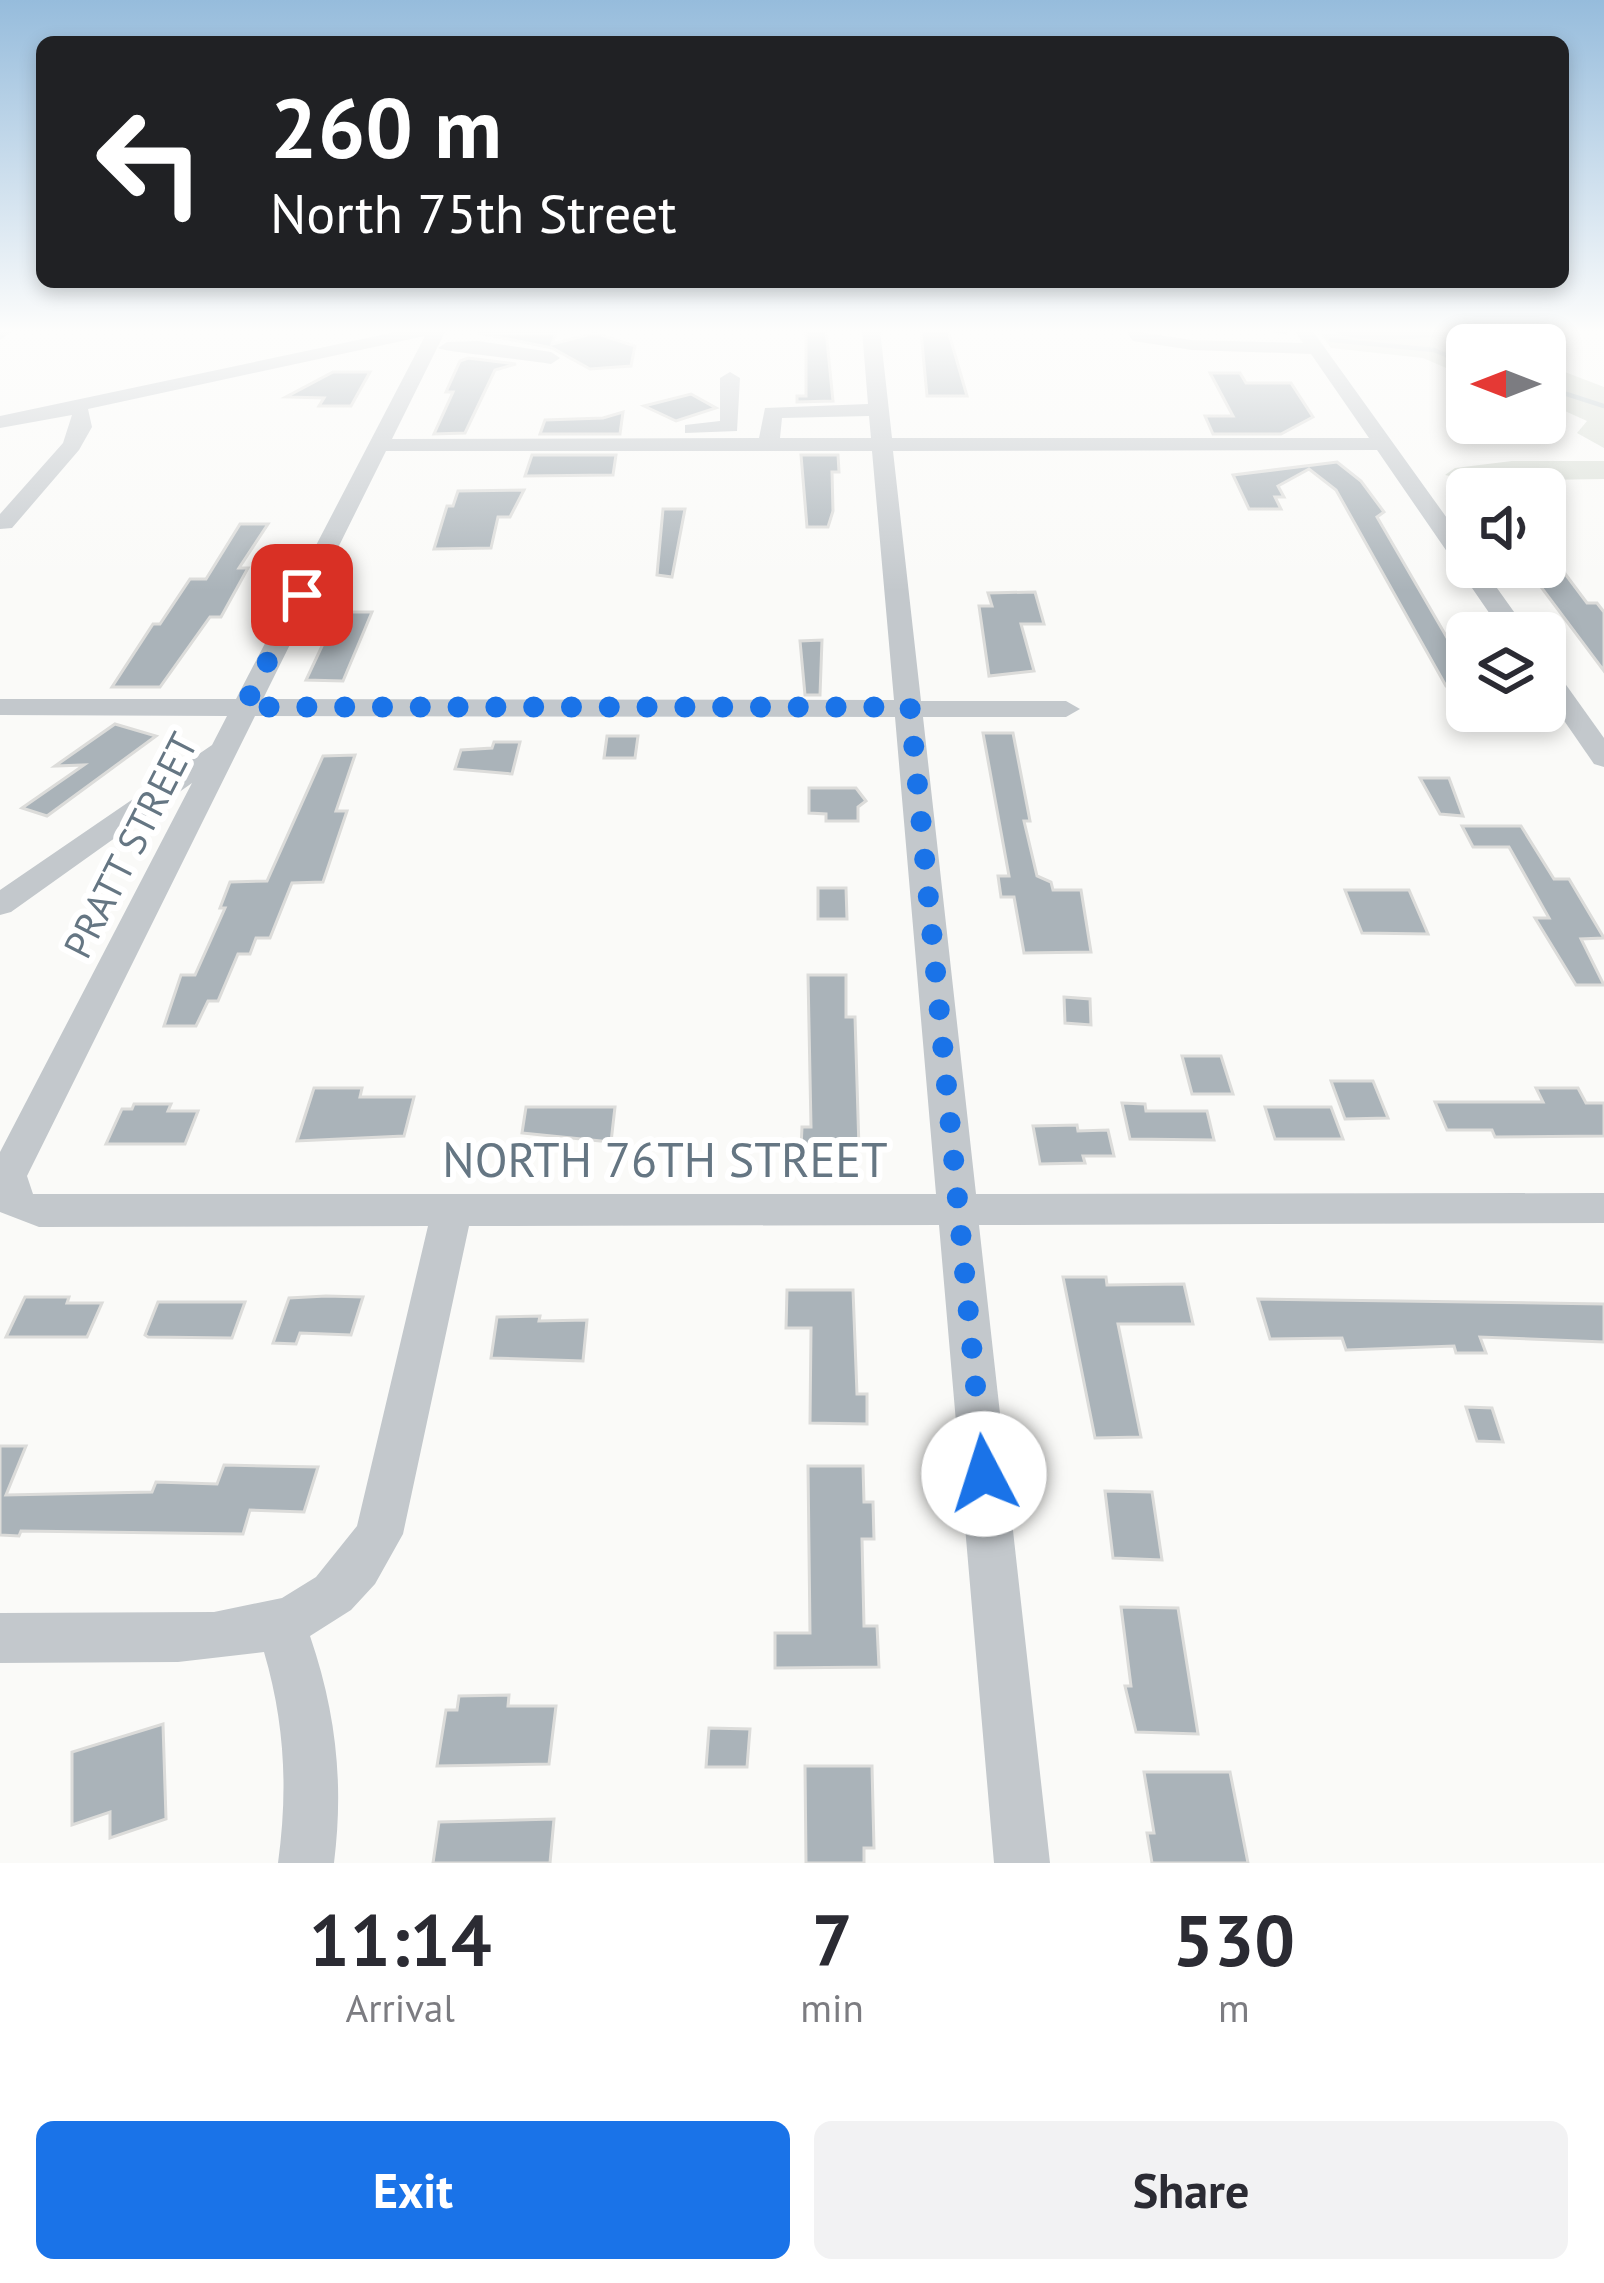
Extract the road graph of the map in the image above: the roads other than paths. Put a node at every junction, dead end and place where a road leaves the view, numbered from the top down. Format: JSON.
{"nodes":[{"id":1,"x":82,"y":417,"type":"edge"},
{"id":2,"x":393,"y":417,"type":"edge"},
{"id":3,"x":730,"y":417,"type":"edge"},
{"id":4,"x":772,"y":417,"type":"edge"},
{"id":5,"x":806,"y":417,"type":"edge"},
{"id":6,"x":881,"y":417,"type":"edge"},
{"id":7,"x":1363,"y":417,"type":"edge"},
{"id":8,"x":882,"y":428,"type":"junction"},
{"id":9,"x":1382,"y":444,"type":"junction"},
{"id":10,"x":378,"y":445,"type":"junction"},
{"id":11,"x":666,"y":445,"type":"junction"},
{"id":12,"x":769,"y":445,"type":"junction"},
{"id":13,"x":4,"y":523,"type":"dead end"},
{"id":14,"x":1446,"y":534,"type":"edge"},
{"id":15,"x":1566,"y":704,"type":"edge"},
{"id":16,"x":0,"y":707,"type":"edge"},
{"id":17,"x":244,"y":707,"type":"junction"},
{"id":18,"x":910,"y":707,"type":"junction"},
{"id":19,"x":1066,"y":709,"type":"dead end"},
{"id":20,"x":223,"y":747,"type":"junction"},
{"id":21,"x":1604,"y":758,"type":"edge"},
{"id":22,"x":0,"y":905,"type":"edge"},
{"id":23,"x":16,"y":1204,"type":"joint"},
{"id":24,"x":1604,"y":1208,"type":"edge"},
{"id":25,"x":959,"y":1209,"type":"junction"},
{"id":26,"x":452,"y":1211,"type":"junction"},
{"id":27,"x":280,"y":1622,"type":"junction"},
{"id":28,"x":0,"y":1638,"type":"edge"},
{"id":29,"x":307,"y":1863,"type":"edge"},
{"id":30,"x":1022,"y":1863,"type":"edge"}],
"edges":[{"from":1,"to":13,"type":"street"},
{"from":2,"to":10,"type":"street","name":"PRATT STREET"},
{"from":3,"to":11,"type":"street"},
{"from":4,"to":12,"type":"street"},
{"from":5,"to":8,"type":"street"},
{"from":6,"to":8,"type":"street"},
{"from":7,"to":9,"type":"street"},
{"from":8,"to":9,"type":"street"},
{"from":8,"to":12,"type":"street"},
{"from":8,"to":18,"type":"street"},
{"from":9,"to":14,"type":"street"},
{"from":10,"to":11,"type":"street"},
{"from":10,"to":17,"type":"street","name":"PRATT STREET"},
{"from":11,"to":12,"type":"street"},
{"from":15,"to":21,"type":"street"},
{"from":16,"to":17,"type":"street"},
{"from":17,"to":18,"type":"street"},
{"from":17,"to":20,"type":"street","name":"PRATT STREET"},
{"from":18,"to":19,"type":"street"},
{"from":18,"to":25,"type":"street"},
{"from":20,"to":22,"type":"street"},
{"from":20,"to":23,"type":"street","name":"PRATT STREET"},
{"from":23,"to":26,"type":"street","name":"NORTH 76TH STREET"},
{"from":24,"to":25,"type":"street","name":"NORTH 76TH STREET"},
{"from":25,"to":26,"type":"street","name":"NORTH 76TH STREET"},
{"from":25,"to":30,"type":"street"},
{"from":26,"to":27,"type":"street"},
{"from":27,"to":28,"type":"street"},
{"from":27,"to":29,"type":"street"}]}
